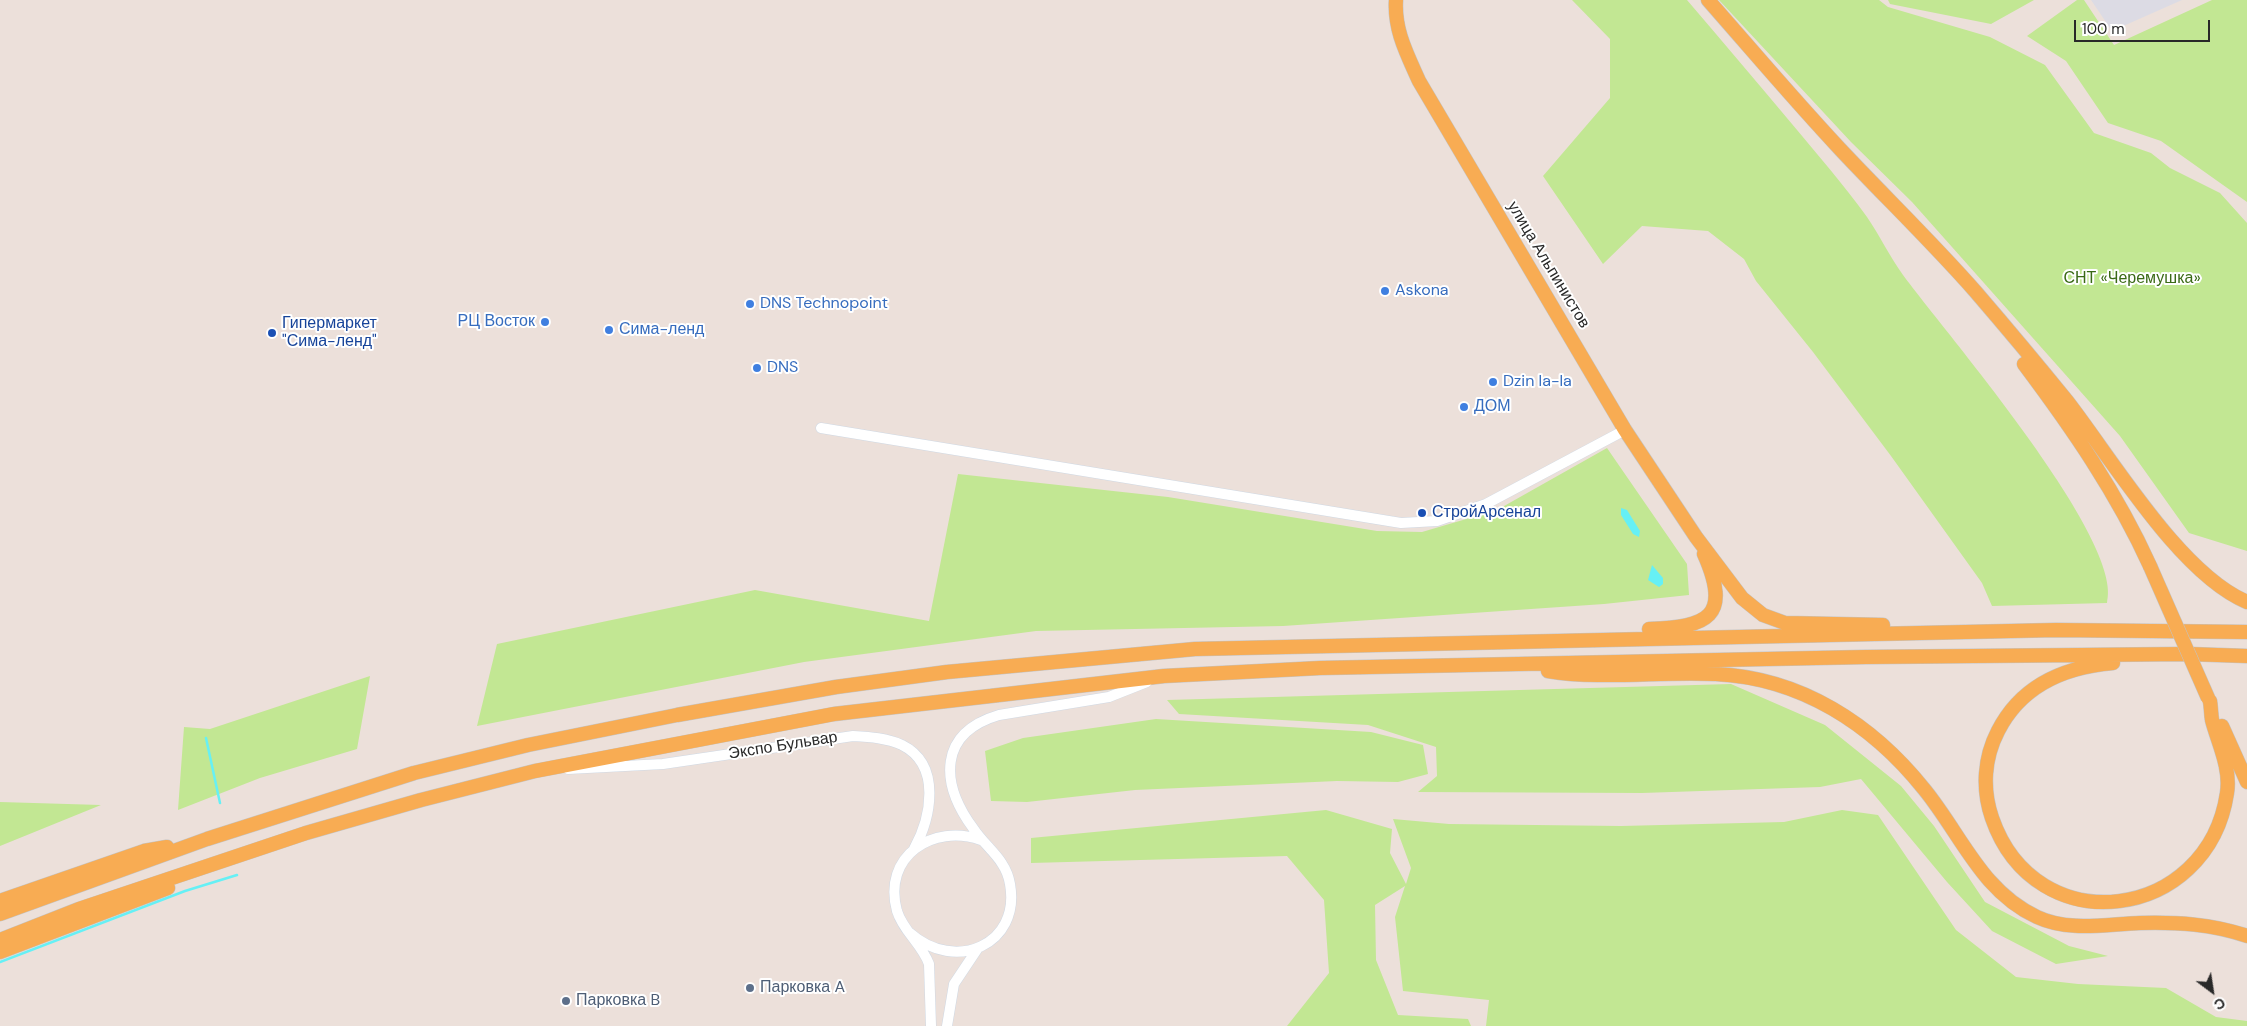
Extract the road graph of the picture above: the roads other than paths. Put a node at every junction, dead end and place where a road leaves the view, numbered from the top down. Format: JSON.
{"nodes":[{"id":1,"x":1396,"y":0,"type":"edge"},
{"id":2,"x":1708,"y":0,"type":"edge"},
{"id":3,"x":1923,"y":237,"type":"junction"},
{"id":4,"x":821,"y":428,"type":"dead end"},
{"id":5,"x":1626,"y":430,"type":"junction"},
{"id":6,"x":1696,"y":537,"type":"junction"},
{"id":7,"x":2247,"y":602,"type":"edge"},
{"id":8,"x":1988,"y":632,"type":"junction"},
{"id":9,"x":2247,"y":632,"type":"edge"},
{"id":10,"x":1498,"y":641,"type":"junction"},
{"id":11,"x":2188,"y":654,"type":"junction"},
{"id":12,"x":2247,"y":656,"type":"edge"},
{"id":13,"x":1510,"y":666,"type":"junction"},
{"id":14,"x":1164,"y":676,"type":"junction"},
{"id":15,"x":2209,"y":699,"type":"junction"},
{"id":16,"x":2230,"y":743,"type":"junction"},
{"id":17,"x":2247,"y":765,"type":"edge"},
{"id":18,"x":546,"y":770,"type":"junction"},
{"id":19,"x":2247,"y":782,"type":"edge"},
{"id":20,"x":207,"y":839,"type":"junction"},
{"id":21,"x":982,"y":840,"type":"junction"},
{"id":22,"x":914,"y":849,"type":"junction"},
{"id":23,"x":213,"y":864,"type":"junction"},
{"id":24,"x":0,"y":901,"type":"edge"},
{"id":25,"x":0,"y":914,"type":"edge"},
{"id":26,"x":910,"y":934,"type":"junction"},
{"id":27,"x":2247,"y":936,"type":"edge"},
{"id":28,"x":0,"y":940,"type":"edge"},
{"id":29,"x":978,"y":947,"type":"junction"},
{"id":30,"x":0,"y":952,"type":"edge"},
{"id":31,"x":931,"y":1026,"type":"edge"},
{"id":32,"x":947,"y":1026,"type":"edge"}],
"edges":[{"from":1,"to":5,"type":"main road","name":"улица Альпинистов"},
{"from":2,"to":3,"type":"main road"},
{"from":3,"to":7,"type":"main road"},
{"from":3,"to":15,"type":"main road","bridge":true},
{"from":4,"to":5,"type":"street"},
{"from":5,"to":6,"type":"main road","name":"улица Альпинистов"},
{"from":6,"to":8,"type":"main road"},
{"from":6,"to":10,"type":"main road"},
{"from":8,"to":9,"type":"main road"},
{"from":8,"to":10,"type":"main road"},
{"from":10,"to":20,"type":"main road"},
{"from":11,"to":12,"type":"main road"},
{"from":11,"to":13,"type":"main road"},
{"from":11,"to":15,"type":"main road"},
{"from":13,"to":14,"type":"main road"},
{"from":13,"to":27,"type":"main road"},
{"from":14,"to":18,"type":"main road"},
{"from":14,"to":21,"type":"street","name":"Экспо Бульвар"},
{"from":15,"to":16,"type":"main road"},
{"from":16,"to":17,"type":"main road"},
{"from":16,"to":19,"type":"main road"},
{"from":18,"to":22,"type":"street","name":"Экспо Бульвар"},
{"from":18,"to":23,"type":"main road"},
{"from":20,"to":24,"type":"main road"},
{"from":20,"to":25,"type":"main road"},
{"from":21,"to":22,"type":"street","name":"Экспо Бульвар"},
{"from":21,"to":29,"type":"street","name":"Экспо Бульвар"},
{"from":22,"to":26,"type":"street","name":"Экспо Бульвар"},
{"from":23,"to":28,"type":"main road"},
{"from":23,"to":30,"type":"main road"},
{"from":26,"to":29,"type":"street","name":"Экспо Бульвар"},
{"from":26,"to":31,"type":"street","name":"Экспо Бульвар"},
{"from":29,"to":32,"type":"street","name":"Экспо Бульвар"}]}
